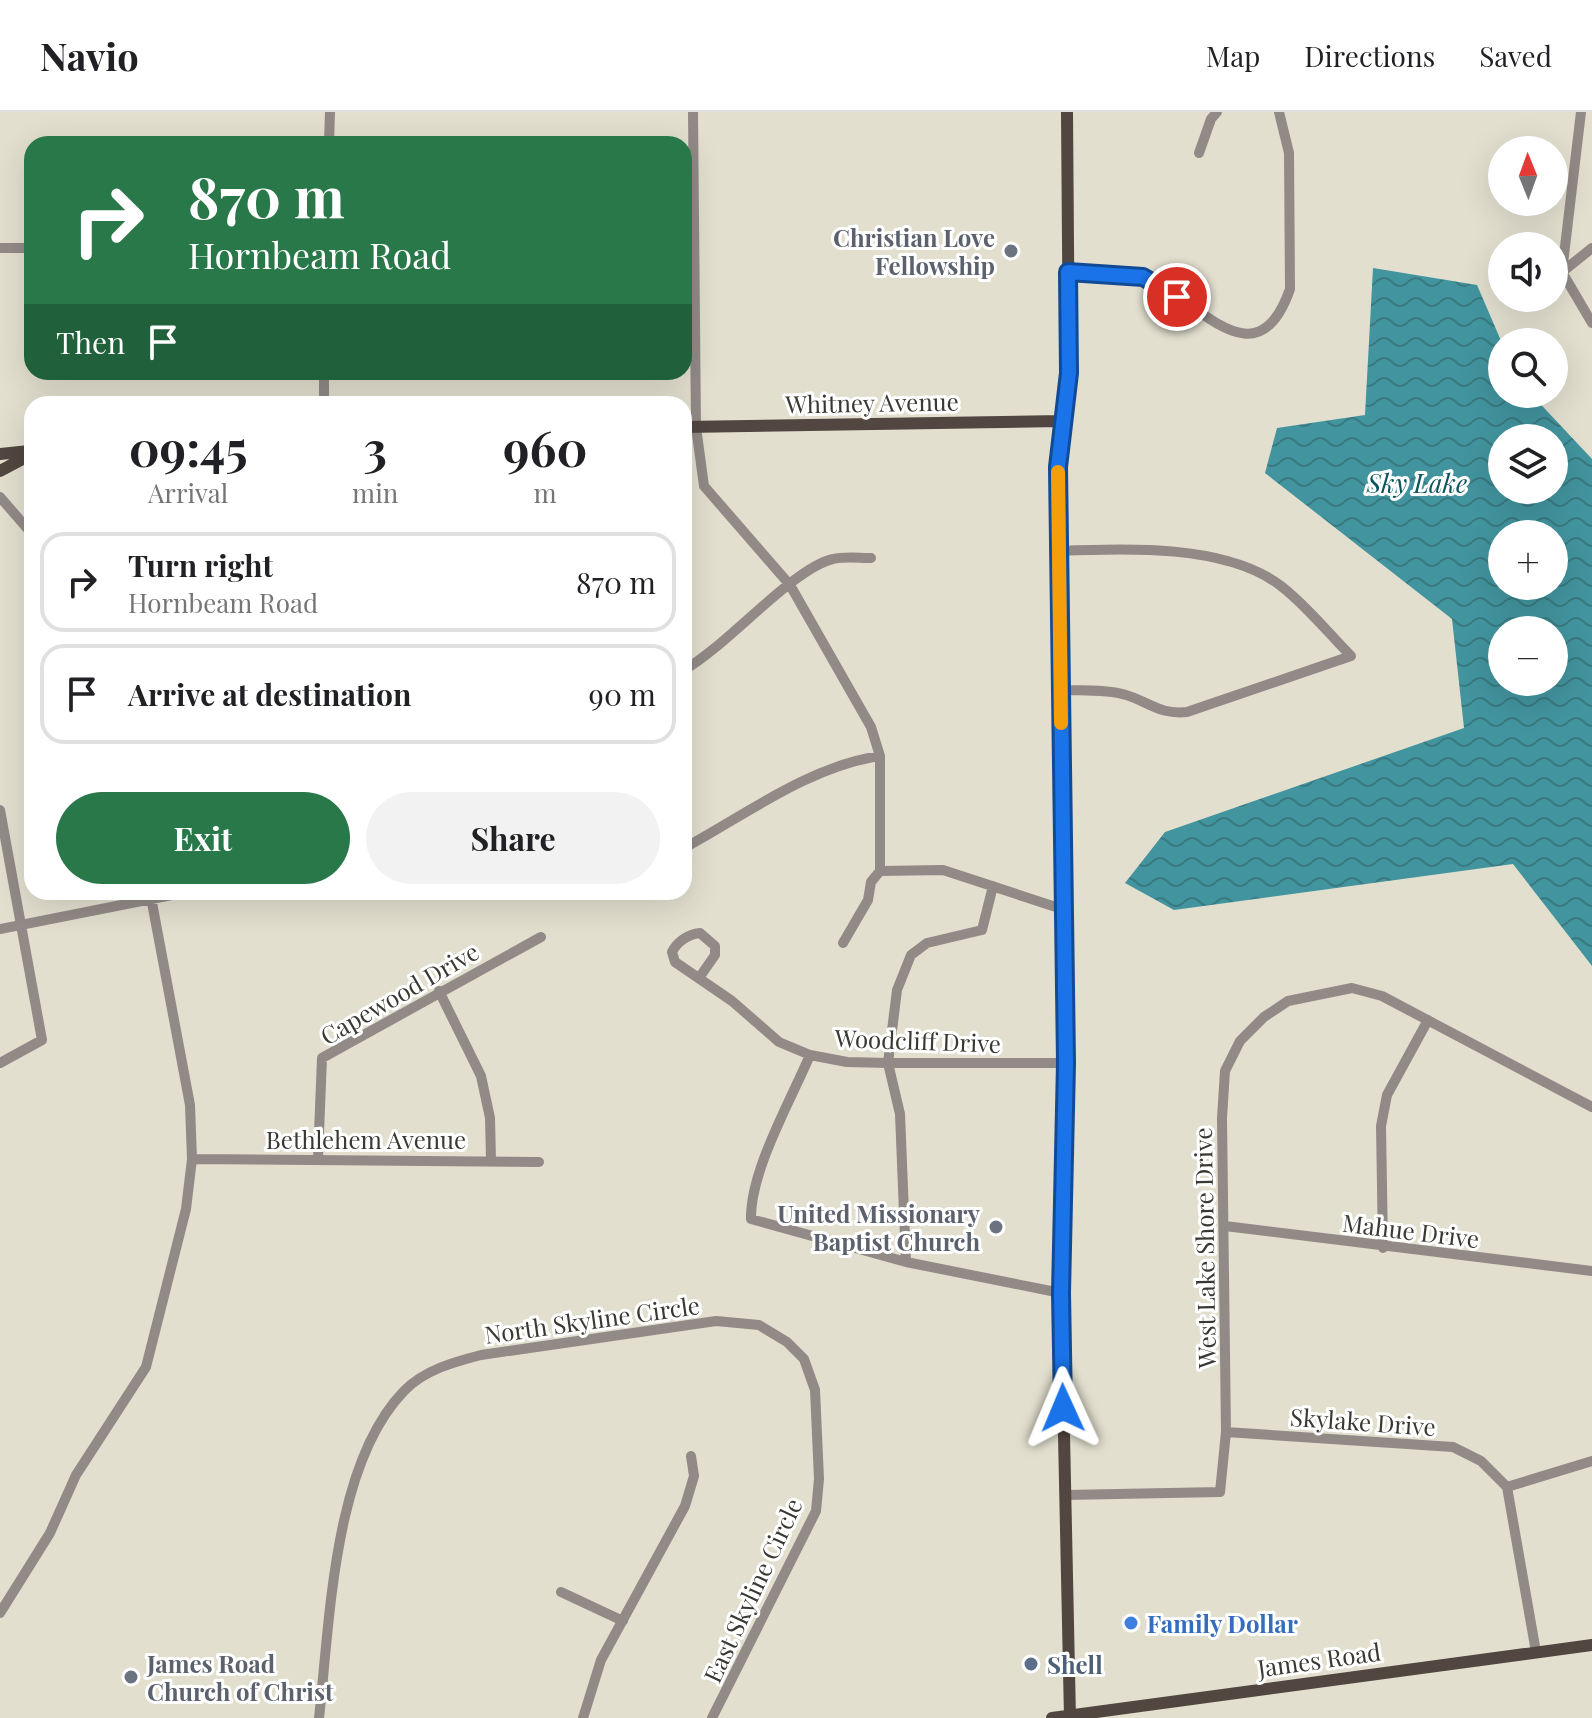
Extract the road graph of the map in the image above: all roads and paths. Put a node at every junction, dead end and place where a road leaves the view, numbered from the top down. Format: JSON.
{"nodes":[{"id":1,"x":330,"y":112,"type":"edge"},
{"id":2,"x":693,"y":112,"type":"edge"},
{"id":3,"x":1067,"y":112,"type":"edge"},
{"id":4,"x":1217,"y":112,"type":"edge"},
{"id":5,"x":1279,"y":112,"type":"edge"},
{"id":6,"x":1581,"y":112,"type":"edge"},
{"id":7,"x":329,"y":136,"type":"edge"},
{"id":8,"x":691,"y":136,"type":"edge"},
{"id":9,"x":1199,"y":153,"type":"dead end"},
{"id":10,"x":1567,"y":232,"type":"edge"},
{"id":11,"x":0,"y":248,"type":"edge"},
{"id":12,"x":24,"y":248,"type":"edge"},
{"id":13,"x":1592,"y":248,"type":"edge"},
{"id":14,"x":1568,"y":267,"type":"edge"},
{"id":15,"x":1068,"y":272,"type":"junction"},
{"id":16,"x":1568,"y":282,"type":"edge"},
{"id":17,"x":1592,"y":323,"type":"edge"},
{"id":18,"x":1061,"y":421,"type":"junction"},
{"id":19,"x":692,"y":427,"type":"edge"},
{"id":20,"x":692,"y":435,"type":"edge"},
{"id":21,"x":24,"y":452,"type":"edge"},
{"id":22,"x":0,"y":454,"type":"edge"},
{"id":23,"x":24,"y":457,"type":"edge"},
{"id":24,"x":0,"y":471,"type":"edge"},
{"id":25,"x":0,"y":497,"type":"edge"},
{"id":26,"x":24,"y":525,"type":"edge"},
{"id":27,"x":1059,"y":551,"type":"junction"},
{"id":28,"x":871,"y":558,"type":"dead end"},
{"id":29,"x":790,"y":585,"type":"junction"},
{"id":30,"x":692,"y":666,"type":"edge"},
{"id":31,"x":1061,"y":690,"type":"junction"},
{"id":32,"x":880,"y":756,"type":"junction"},
{"id":33,"x":0,"y":810,"type":"edge"},
{"id":34,"x":2,"y":830,"type":"edge"},
{"id":35,"x":692,"y":844,"type":"edge"},
{"id":36,"x":880,"y":871,"type":"junction"},
{"id":37,"x":993,"y":886,"type":"junction"},
{"id":38,"x":132,"y":900,"type":"edge"},
{"id":39,"x":152,"y":900,"type":"edge"},
{"id":40,"x":1065,"y":910,"type":"junction"},
{"id":41,"x":21,"y":923,"type":"junction"},
{"id":42,"x":0,"y":929,"type":"edge"},
{"id":43,"x":541,"y":937,"type":"dead end"},
{"id":44,"x":843,"y":943,"type":"dead end"},
{"id":45,"x":699,"y":978,"type":"junction"},
{"id":46,"x":439,"y":991,"type":"junction"},
{"id":47,"x":1428,"y":1020,"type":"junction"},
{"id":48,"x":810,"y":1055,"type":"junction"},
{"id":49,"x":0,"y":1063,"type":"edge"},
{"id":50,"x":888,"y":1063,"type":"junction"},
{"id":51,"x":1066,"y":1063,"type":"junction"},
{"id":52,"x":1592,"y":1107,"type":"edge"},
{"id":53,"x":318,"y":1158,"type":"junction"},
{"id":54,"x":192,"y":1159,"type":"junction"},
{"id":55,"x":491,"y":1160,"type":"junction"},
{"id":56,"x":539,"y":1162,"type":"dead end"},
{"id":57,"x":1225,"y":1226,"type":"junction"},
{"id":58,"x":1383,"y":1248,"type":"junction"},
{"id":59,"x":906,"y":1262,"type":"junction"},
{"id":60,"x":1592,"y":1271,"type":"edge"},
{"id":61,"x":1061,"y":1293,"type":"junction"},
{"id":62,"x":787,"y":1342,"type":"joint"},
{"id":63,"x":1226,"y":1432,"type":"junction"},
{"id":64,"x":691,"y":1456,"type":"dead end"},
{"id":65,"x":1592,"y":1461,"type":"edge"},
{"id":66,"x":1507,"y":1487,"type":"junction"},
{"id":67,"x":1065,"y":1495,"type":"junction"},
{"id":68,"x":561,"y":1592,"type":"dead end"},
{"id":69,"x":0,"y":1613,"type":"edge"},
{"id":70,"x":623,"y":1621,"type":"junction"},
{"id":71,"x":1592,"y":1645,"type":"edge"},
{"id":72,"x":1536,"y":1652,"type":"junction"},
{"id":73,"x":1070,"y":1717,"type":"edge"},
{"id":74,"x":319,"y":1718,"type":"edge"},
{"id":75,"x":583,"y":1718,"type":"edge"},
{"id":76,"x":712,"y":1718,"type":"edge"},
{"id":77,"x":1052,"y":1718,"type":"edge"}],
"edges":[{"from":1,"to":7,"type":"street"},
{"from":2,"to":8,"type":"street"},
{"from":3,"to":15,"type":"main road"},
{"from":4,"to":9,"type":"street"},
{"from":5,"to":15,"type":"street"},
{"from":6,"to":10,"type":"street"},
{"from":11,"to":12,"type":"street"},
{"from":13,"to":14,"type":"street"},
{"from":15,"to":18,"type":"main road"},
{"from":16,"to":17,"type":"street"},
{"from":18,"to":19,"type":"main road","name":"Whitney Avenue"},
{"from":18,"to":27,"type":"main road"},
{"from":20,"to":29,"type":"street"},
{"from":21,"to":22,"type":"main road"},
{"from":23,"to":24,"type":"main road"},
{"from":25,"to":26,"type":"street"},
{"from":27,"to":31,"type":"main road"},
{"from":27,"to":31,"type":"street"},
{"from":28,"to":29,"type":"street"},
{"from":29,"to":30,"type":"street"},
{"from":29,"to":32,"type":"street"},
{"from":31,"to":40,"type":"main road"},
{"from":32,"to":35,"type":"street"},
{"from":32,"to":36,"type":"street"},
{"from":33,"to":34,"type":"street"},
{"from":34,"to":41,"type":"street"},
{"from":36,"to":37,"type":"street"},
{"from":36,"to":44,"type":"street"},
{"from":37,"to":40,"type":"street"},
{"from":37,"to":50,"type":"street"},
{"from":38,"to":41,"type":"street"},
{"from":39,"to":54,"type":"street"},
{"from":40,"to":51,"type":"main road"},
{"from":41,"to":42,"type":"street"},
{"from":41,"to":49,"type":"street"},
{"from":43,"to":46,"type":"street","name":"Capewood Drive"},
{"from":45,"to":45,"type":"street","name":"Woodcliff Drive"},
{"from":45,"to":48,"type":"street","name":"Woodcliff Drive"},
{"from":46,"to":53,"type":"street","name":"Capewood Drive"},
{"from":46,"to":55,"type":"street"},
{"from":47,"to":52,"type":"street"},
{"from":47,"to":57,"type":"street","name":"West Lake Shore Drive"},
{"from":47,"to":58,"type":"street"},
{"from":48,"to":50,"type":"street","name":"Woodcliff Drive"},
{"from":48,"to":59,"type":"street"},
{"from":50,"to":51,"type":"street","name":"Woodcliff Drive"},
{"from":50,"to":59,"type":"street"},
{"from":51,"to":61,"type":"main road"},
{"from":53,"to":54,"type":"street","name":"Bethlehem Avenue"},
{"from":53,"to":55,"type":"street","name":"Bethlehem Avenue"},
{"from":54,"to":69,"type":"street"},
{"from":55,"to":56,"type":"street","name":"Bethlehem Avenue"},
{"from":57,"to":58,"type":"street","name":"Mahue Drive"},
{"from":57,"to":63,"type":"street","name":"West Lake Shore Drive"},
{"from":58,"to":60,"type":"street","name":"Mahue Drive"},
{"from":59,"to":61,"type":"street"},
{"from":61,"to":67,"type":"main road"},
{"from":62,"to":74,"type":"street","name":"North Skyline Circle"},
{"from":62,"to":76,"type":"street","name":"East Skyline Circle"},
{"from":63,"to":66,"type":"street","name":"Skylake Drive"},
{"from":63,"to":67,"type":"street","name":"West Lake Shore Drive"},
{"from":64,"to":70,"type":"street"},
{"from":65,"to":66,"type":"street"},
{"from":66,"to":72,"type":"street"},
{"from":67,"to":73,"type":"main road"},
{"from":68,"to":70,"type":"street"},
{"from":70,"to":75,"type":"street"},
{"from":71,"to":72,"type":"main road","name":"James Road"},
{"from":72,"to":73,"type":"main road","name":"James Road"},
{"from":73,"to":77,"type":"main road","name":"James Road"}]}
